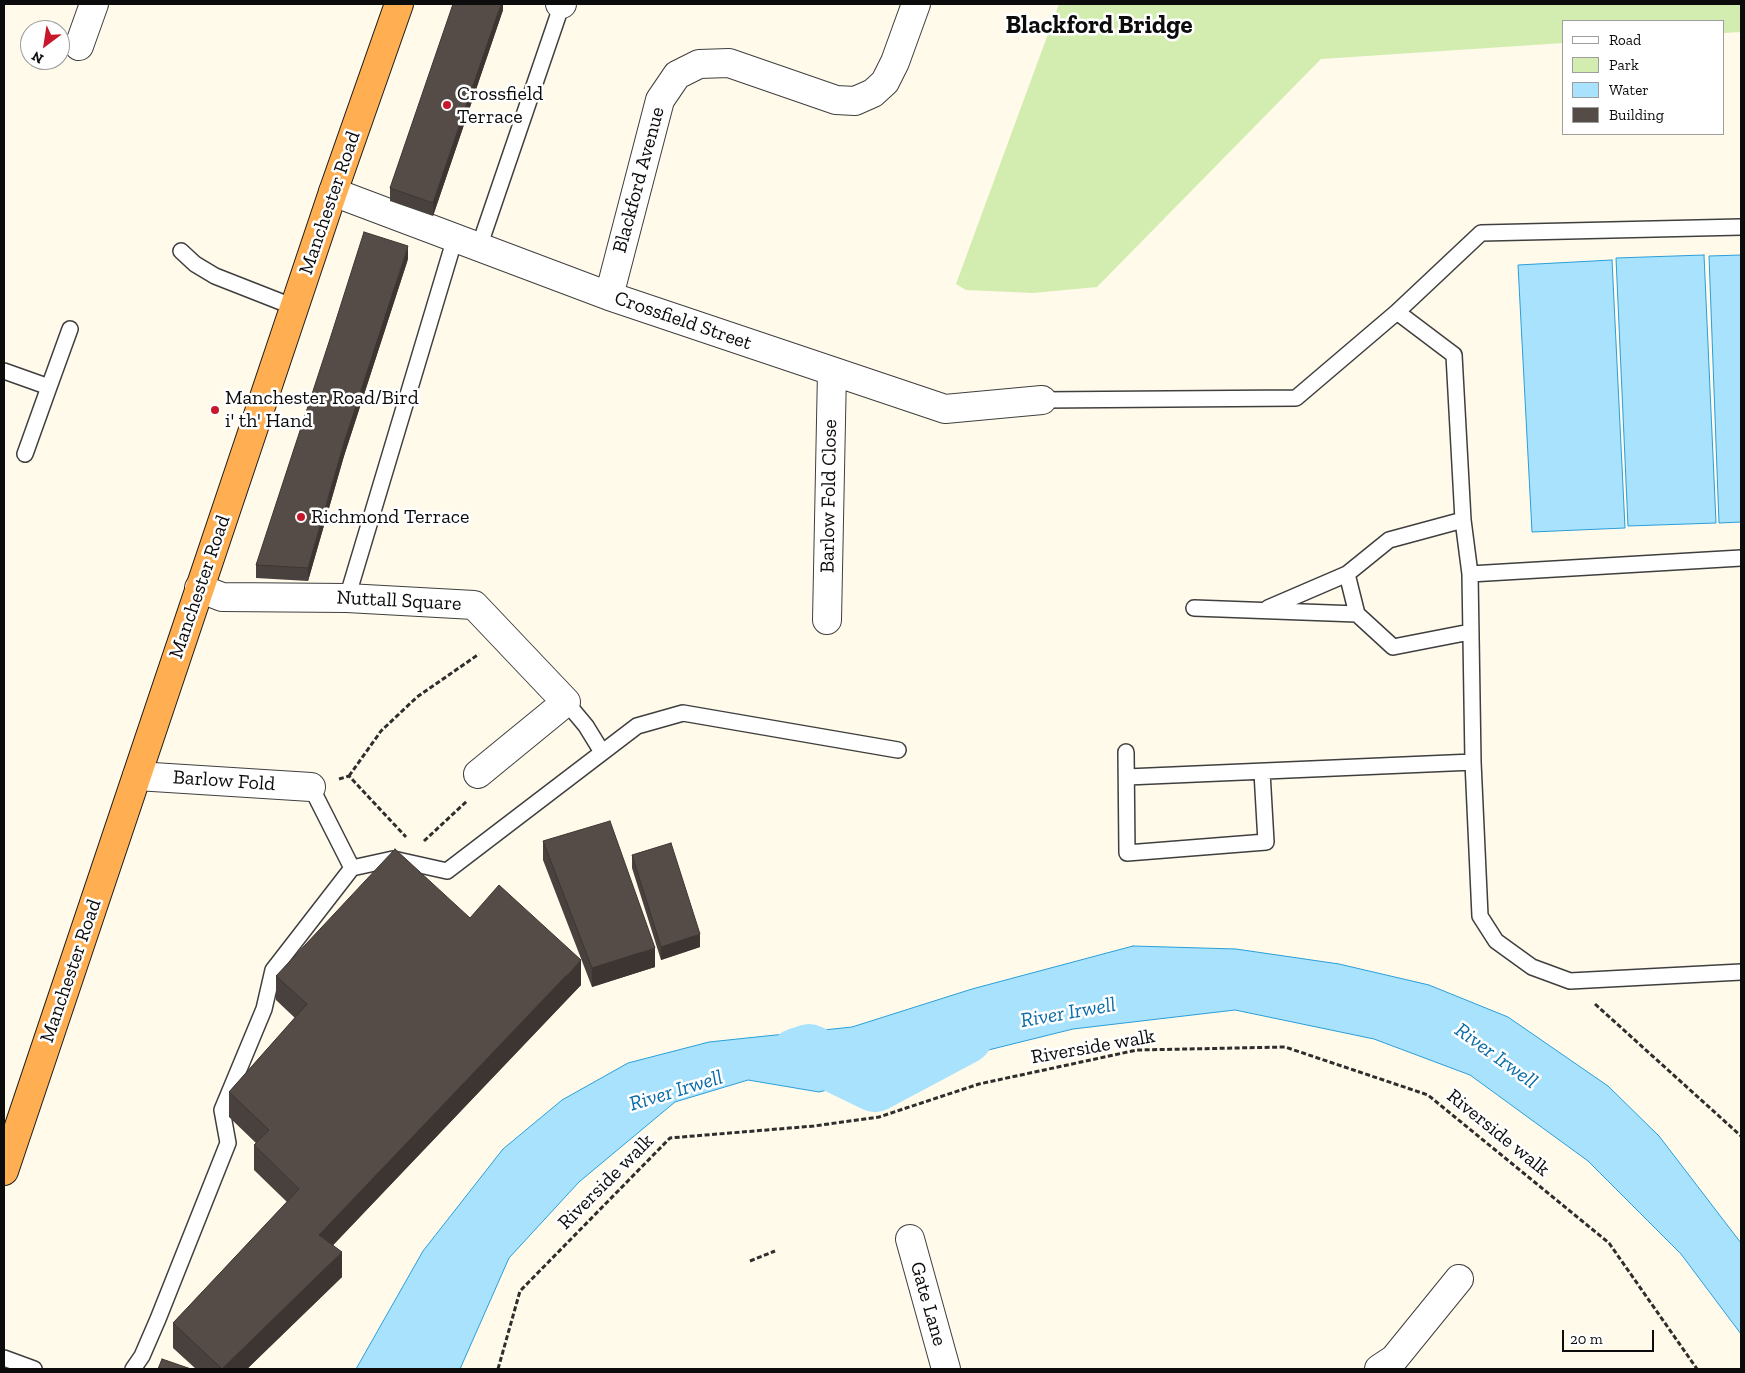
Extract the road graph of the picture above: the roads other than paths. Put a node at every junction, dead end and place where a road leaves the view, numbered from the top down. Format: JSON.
{"nodes":[{"id":1,"x":94,"y":4,"type":"edge"},
{"id":2,"x":399,"y":4,"type":"edge"},
{"id":3,"x":561,"y":4,"type":"edge"},
{"id":4,"x":916,"y":4,"type":"edge"},
{"id":5,"x":79,"y":46,"type":"dead end"},
{"id":6,"x":333,"y":192,"type":"junction"},
{"id":7,"x":1741,"y":227,"type":"edge"},
{"id":8,"x":467,"y":243,"type":"junction"},
{"id":9,"x":181,"y":251,"type":"dead end"},
{"id":10,"x":609,"y":296,"type":"junction"},
{"id":11,"x":294,"y":307,"type":"junction"},
{"id":12,"x":1397,"y":312,"type":"junction"},
{"id":13,"x":70,"y":329,"type":"dead end"},
{"id":14,"x":4,"y":371,"type":"edge"},
{"id":15,"x":832,"y":371,"type":"junction"},
{"id":16,"x":49,"y":387,"type":"junction"},
{"id":17,"x":1042,"y":400,"type":"joint"},
{"id":18,"x":25,"y":454,"type":"dead end"},
{"id":19,"x":1463,"y":520,"type":"junction"},
{"id":20,"x":1741,"y":558,"type":"edge"},
{"id":21,"x":1347,"y":574,"type":"junction"},
{"id":22,"x":1470,"y":574,"type":"junction"},
{"id":23,"x":199,"y":588,"type":"junction"},
{"id":24,"x":347,"y":598,"type":"junction"},
{"id":25,"x":1194,"y":608,"type":"dead end"},
{"id":26,"x":1264,"y":610,"type":"junction"},
{"id":27,"x":1357,"y":614,"type":"junction"},
{"id":28,"x":827,"y":620,"type":"dead end"},
{"id":29,"x":1470,"y":632,"type":"junction"},
{"id":30,"x":566,"y":702,"type":"junction"},
{"id":31,"x":898,"y":750,"type":"dead end"},
{"id":32,"x":602,"y":752,"type":"junction"},
{"id":33,"x":1126,"y":752,"type":"dead end"},
{"id":34,"x":1472,"y":762,"type":"junction"},
{"id":35,"x":1262,"y":772,"type":"junction"},
{"id":36,"x":478,"y":774,"type":"road end"},
{"id":37,"x":136,"y":776,"type":"junction"},
{"id":38,"x":1127,"y":776,"type":"junction"},
{"id":39,"x":311,"y":787,"type":"joint"},
{"id":40,"x":352,"y":868,"type":"junction"},
{"id":41,"x":1741,"y":972,"type":"edge"},
{"id":42,"x":4,"y":1171,"type":"edge"},
{"id":43,"x":910,"y":1239,"type":"dead end"},
{"id":44,"x":1459,"y":1279,"type":"dead end"},
{"id":45,"x":4,"y":1358,"type":"edge"},
{"id":46,"x":28,"y":1368,"type":"edge"},
{"id":47,"x":133,"y":1369,"type":"edge"},
{"id":48,"x":946,"y":1369,"type":"edge"},
{"id":49,"x":1379,"y":1369,"type":"edge"}],
"edges":[{"from":1,"to":5,"type":"street"},
{"from":2,"to":6,"type":"highway","name":"Manchester Road"},
{"from":3,"to":8,"type":"lane"},
{"from":4,"to":10,"type":"street","name":"Blackford Avenue"},
{"from":6,"to":8,"type":"street","name":"Crossfield Street"},
{"from":6,"to":11,"type":"highway","name":"Manchester Road"},
{"from":7,"to":12,"type":"lane"},
{"from":8,"to":10,"type":"street","name":"Crossfield Street"},
{"from":8,"to":24,"type":"lane"},
{"from":9,"to":11,"type":"lane"},
{"from":10,"to":15,"type":"street","name":"Crossfield Street"},
{"from":11,"to":23,"type":"highway","name":"Manchester Road"},
{"from":12,"to":17,"type":"lane"},
{"from":12,"to":19,"type":"lane"},
{"from":13,"to":16,"type":"lane"},
{"from":14,"to":16,"type":"lane"},
{"from":15,"to":17,"type":"street","name":"Crossfield Street"},
{"from":15,"to":28,"type":"street","name":"Barlow Fold Close"},
{"from":16,"to":18,"type":"lane"},
{"from":19,"to":21,"type":"lane"},
{"from":19,"to":22,"type":"lane"},
{"from":20,"to":22,"type":"lane"},
{"from":21,"to":26,"type":"lane"},
{"from":21,"to":27,"type":"lane"},
{"from":22,"to":29,"type":"lane"},
{"from":23,"to":24,"type":"street","name":"Nuttall Square"},
{"from":23,"to":37,"type":"highway","name":"Manchester Road"},
{"from":24,"to":30,"type":"street","name":"Nuttall Square"},
{"from":25,"to":26,"type":"lane"},
{"from":26,"to":27,"type":"lane"},
{"from":27,"to":29,"type":"lane"},
{"from":29,"to":34,"type":"lane"},
{"from":30,"to":32,"type":"lane"},
{"from":30,"to":36,"type":"street"},
{"from":31,"to":32,"type":"lane"},
{"from":32,"to":40,"type":"lane"},
{"from":33,"to":38,"type":"lane"},
{"from":34,"to":35,"type":"lane"},
{"from":34,"to":41,"type":"lane"},
{"from":35,"to":38,"type":"lane"},
{"from":35,"to":38,"type":"lane"},
{"from":37,"to":39,"type":"street","name":"Barlow Fold"},
{"from":37,"to":42,"type":"highway","name":"Manchester Road"},
{"from":39,"to":40,"type":"lane"},
{"from":40,"to":47,"type":"lane"},
{"from":43,"to":48,"type":"street","name":"Gate Lane"},
{"from":44,"to":49,"type":"street"},
{"from":45,"to":46,"type":"lane"}]}
